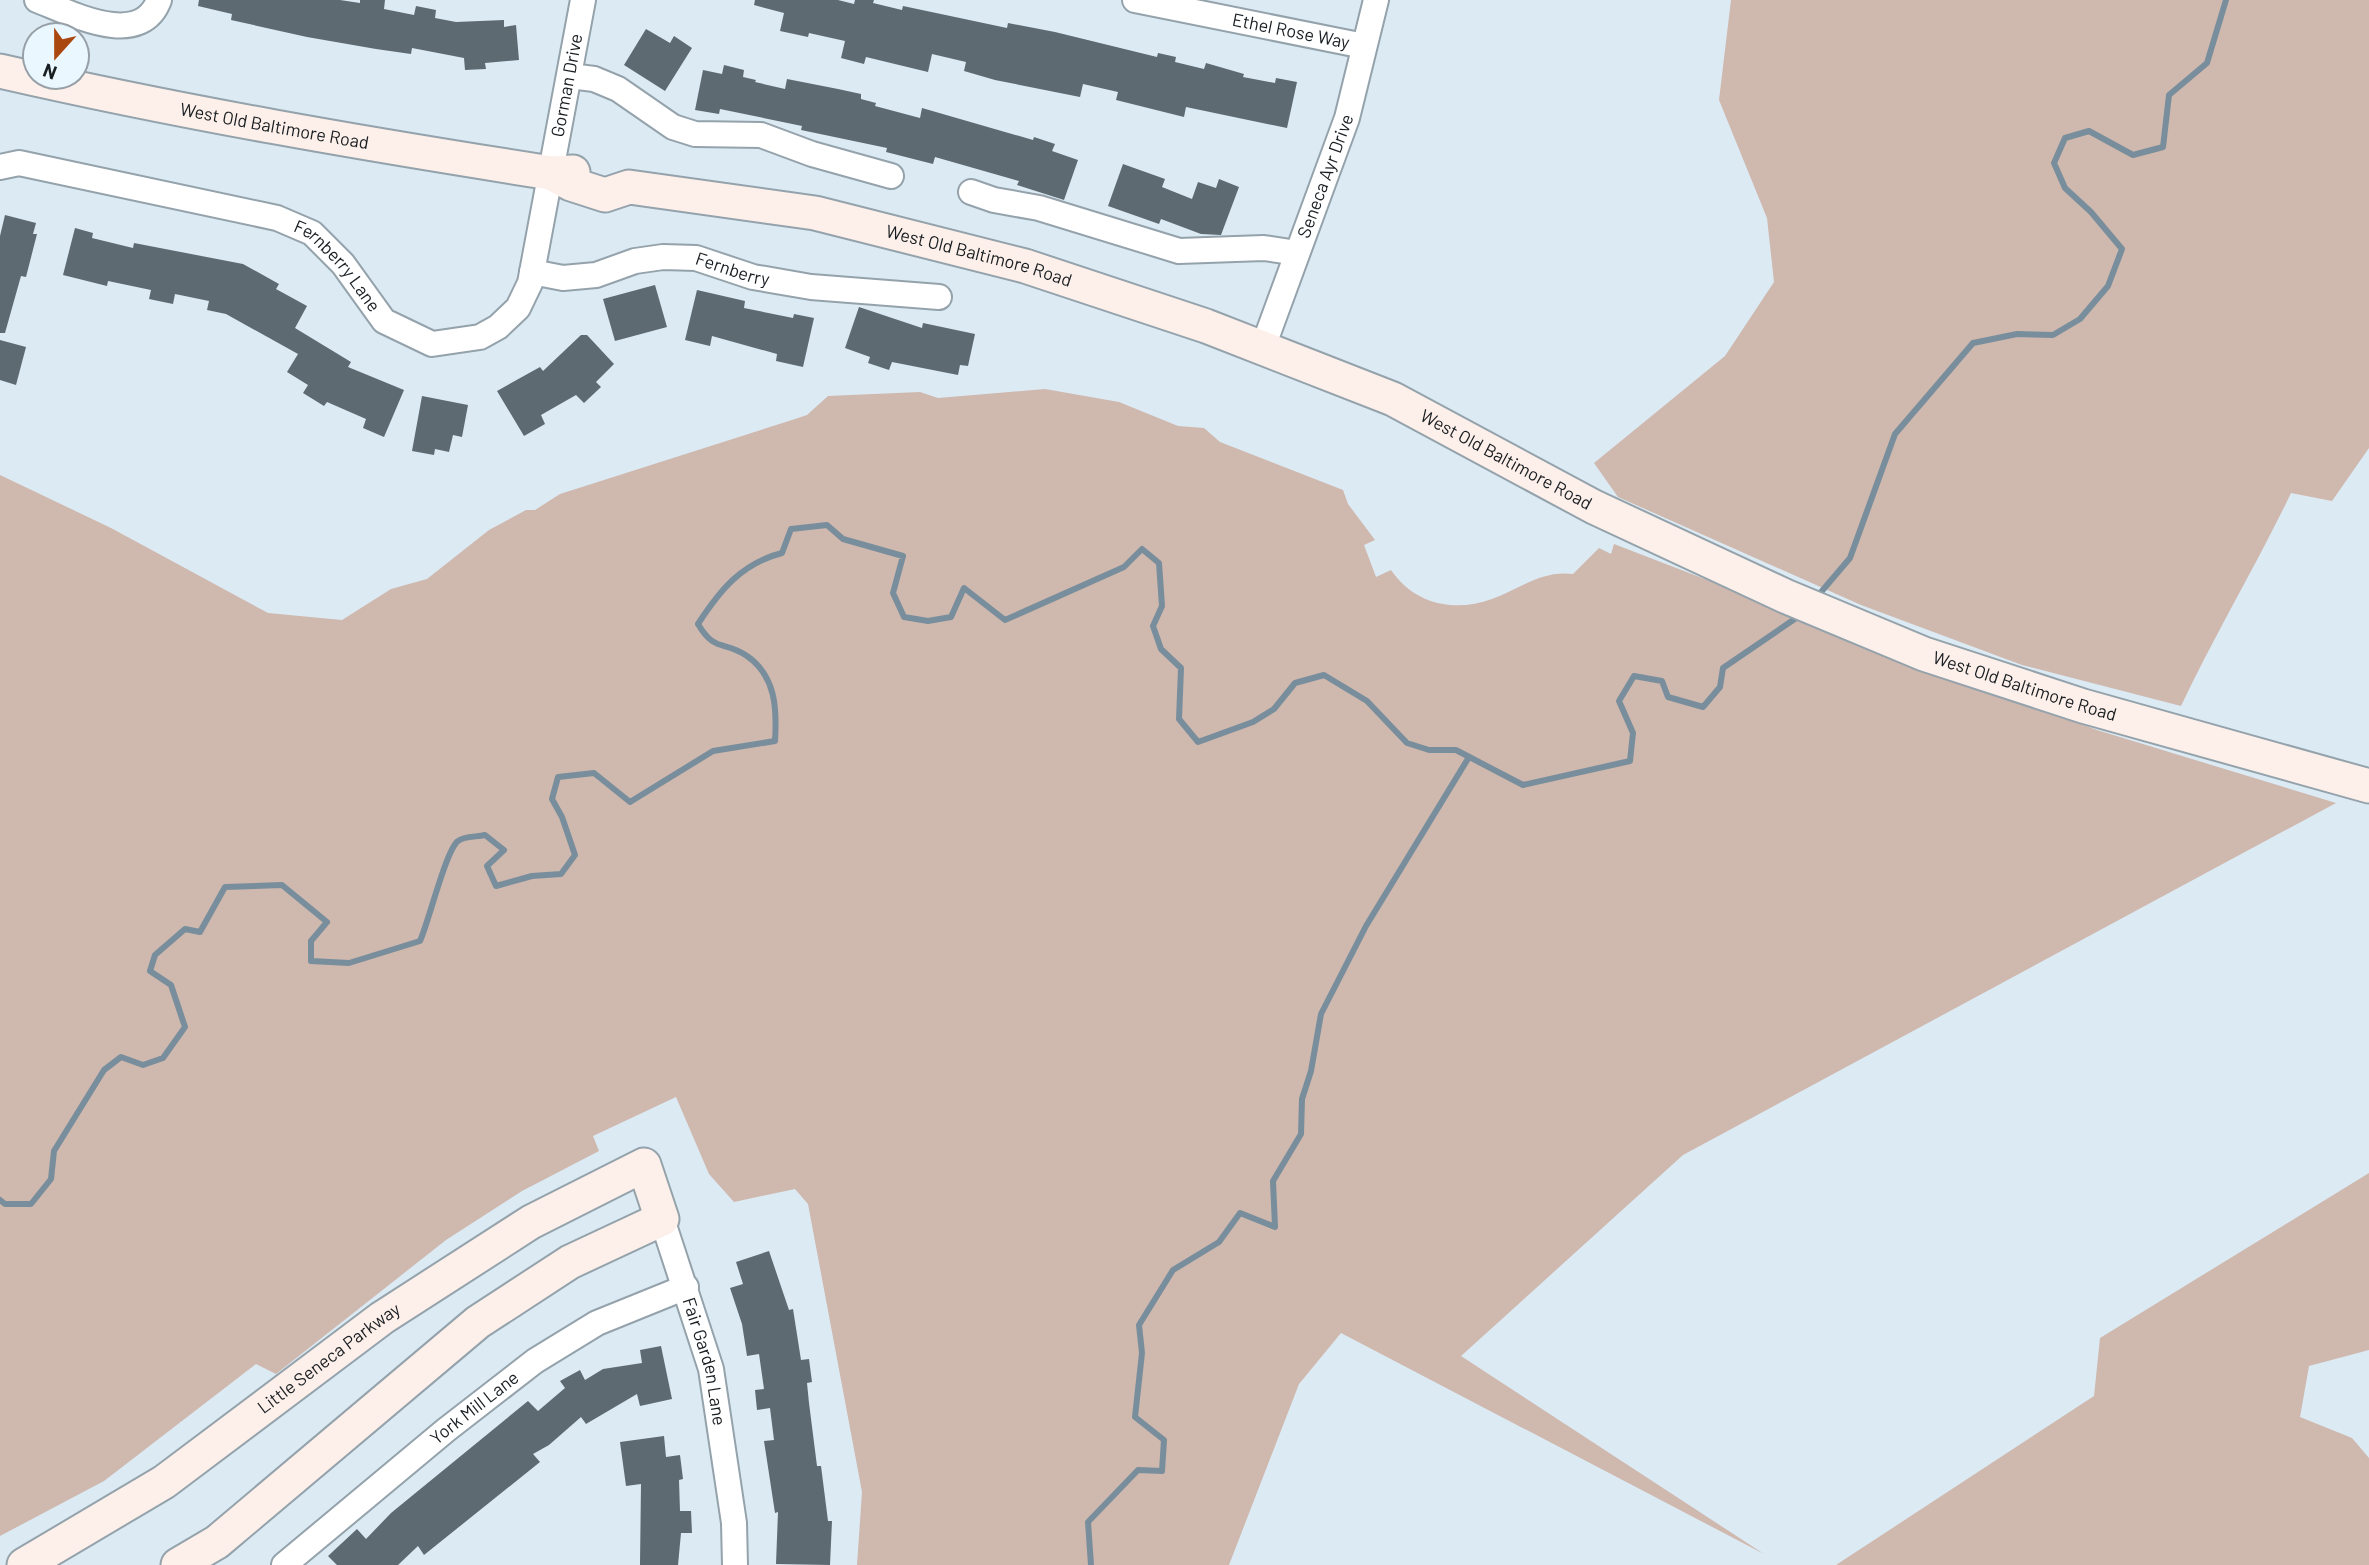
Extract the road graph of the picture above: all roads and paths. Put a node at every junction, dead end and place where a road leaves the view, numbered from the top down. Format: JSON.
{"nodes":[{"id":1,"x":37,"y":0,"type":"edge"},
{"id":2,"x":159,"y":0,"type":"edge"},
{"id":3,"x":583,"y":0,"type":"edge"},
{"id":4,"x":1135,"y":0,"type":"edge"},
{"id":5,"x":1376,"y":0,"type":"edge"},
{"id":6,"x":1364,"y":46,"type":"junction"},
{"id":7,"x":0,"y":71,"type":"edge"},
{"id":8,"x":570,"y":76,"type":"junction"},
{"id":9,"x":0,"y":167,"type":"edge"},
{"id":10,"x":551,"y":173,"type":"junction"},
{"id":11,"x":891,"y":176,"type":"dead end"},
{"id":12,"x":971,"y":192,"type":"dead end"},
{"id":13,"x":1297,"y":253,"type":"junction"},
{"id":14,"x":532,"y":272,"type":"junction"},
{"id":15,"x":939,"y":298,"type":"dead end"},
{"id":16,"x":1263,"y":347,"type":"junction"},
{"id":17,"x":2369,"y":786,"type":"edge"},
{"id":18,"x":644,"y":1165,"type":"joint"},
{"id":19,"x":662,"y":1219,"type":"junction"},
{"id":20,"x":686,"y":1287,"type":"junction"},
{"id":21,"x":24,"y":1565,"type":"edge"},
{"id":22,"x":178,"y":1565,"type":"edge"},
{"id":23,"x":284,"y":1565,"type":"edge"},
{"id":24,"x":735,"y":1565,"type":"edge"}],
"edges":[{"from":1,"to":2,"type":"street"},
{"from":3,"to":8,"type":"street","name":"Gorman Drive"},
{"from":4,"to":6,"type":"street","name":"Ethel Rose Way"},
{"from":5,"to":6,"type":"street","name":"Seneca Ayr Drive"},
{"from":6,"to":13,"type":"street","name":"Seneca Ayr Drive"},
{"from":7,"to":10,"type":"street","name":"West Old Baltimore Road"},
{"from":8,"to":10,"type":"street","name":"Gorman Drive"},
{"from":8,"to":11,"type":"street"},
{"from":9,"to":14,"type":"street","name":"Fernberry Lane"},
{"from":10,"to":14,"type":"street","name":"Fernberry Lane"},
{"from":10,"to":16,"type":"street","name":"West Old Baltimore Road"},
{"from":12,"to":13,"type":"street"},
{"from":13,"to":16,"type":"street","name":"Seneca Ayr Drive"},
{"from":14,"to":15,"type":"street","name":"Fernberry"},
{"from":16,"to":17,"type":"street","name":"West Old Baltimore Road"},
{"from":18,"to":19,"type":"street","name":"Fair Garden Lane"},
{"from":18,"to":21,"type":"street","name":"Little Seneca Parkway"},
{"from":19,"to":20,"type":"street","name":"Fair Garden Lane"},
{"from":19,"to":22,"type":"street"},
{"from":20,"to":23,"type":"street","name":"York Mill Lane"},
{"from":20,"to":24,"type":"street","name":"Fair Garden Lane"}]}
